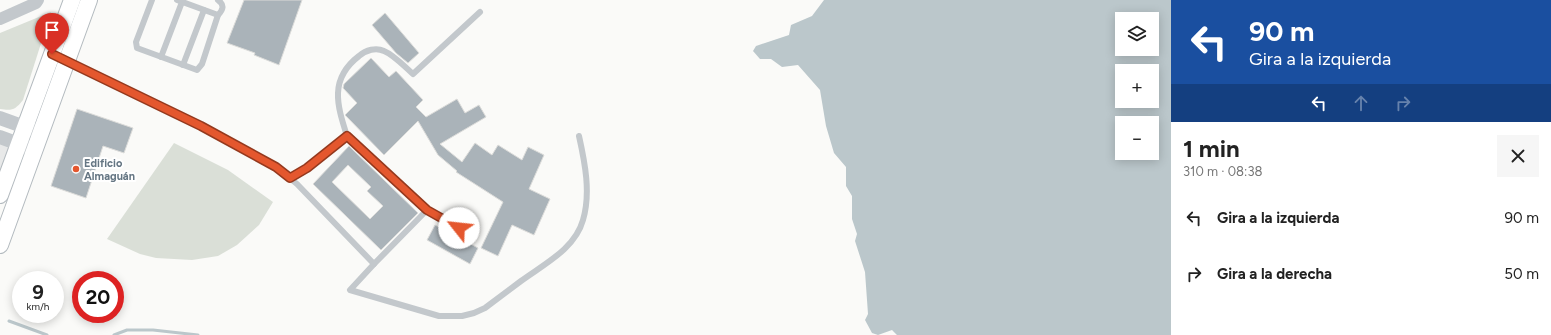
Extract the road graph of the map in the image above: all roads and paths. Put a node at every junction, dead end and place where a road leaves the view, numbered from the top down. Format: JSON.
{"nodes":[{"id":1,"x":38,"y":0,"type":"edge"},
{"id":2,"x":72,"y":0,"type":"edge"},
{"id":3,"x":89,"y":0,"type":"edge"},
{"id":4,"x":152,"y":0,"type":"edge"},
{"id":5,"x":218,"y":0,"type":"edge"},
{"id":6,"x":180,"y":1,"type":"edge"},
{"id":7,"x":204,"y":10,"type":"junction"},
{"id":8,"x":480,"y":12,"type":"dead end"},
{"id":9,"x":218,"y":15,"type":"junction"},
{"id":10,"x":0,"y":19,"type":"edge"},
{"id":11,"x":161,"y":57,"type":"junction"},
{"id":12,"x":59,"y":58,"type":"junction"},
{"id":13,"x":183,"y":65,"type":"junction"},
{"id":14,"x":0,"y":118,"type":"edge"},
{"id":15,"x":24,"y":127,"type":"junction"},
{"id":16,"x":40,"y":132,"type":"junction"},
{"id":17,"x":347,"y":136,"type":"junction"},
{"id":18,"x":579,"y":136,"type":"dead end"},
{"id":19,"x":0,"y":137,"type":"edge"},
{"id":20,"x":18,"y":144,"type":"junction"},
{"id":21,"x":34,"y":149,"type":"junction"},
{"id":22,"x":290,"y":178,"type":"junction"},
{"id":23,"x":0,"y":195,"type":"edge"},
{"id":24,"x":427,"y":210,"type":"junction"},
{"id":25,"x":459,"y":228,"type":"dead end"},
{"id":26,"x":0,"y":245,"type":"edge"},
{"id":27,"x":374,"y":264,"type":"junction"}],
"edges":[{"from":1,"to":10,"type":"street"},
{"from":2,"to":12,"type":"main road"},
{"from":3,"to":12,"type":"main road"},
{"from":4,"to":11,"type":"lane"},
{"from":5,"to":9,"type":"lane"},
{"from":6,"to":7,"type":"lane"},
{"from":6,"to":11,"type":"lane"},
{"from":7,"to":9,"type":"lane"},
{"from":7,"to":13,"type":"lane"},
{"from":8,"to":17,"type":"lane"},
{"from":9,"to":13,"type":"lane"},
{"from":11,"to":13,"type":"lane"},
{"from":12,"to":15,"type":"main road"},
{"from":12,"to":16,"type":"main road"},
{"from":12,"to":22,"type":"lane"},
{"from":14,"to":15,"type":"street"},
{"from":15,"to":16,"type":"street"},
{"from":15,"to":20,"type":"main road"},
{"from":16,"to":21,"type":"main road"},
{"from":17,"to":22,"type":"lane"},
{"from":17,"to":24,"type":"lane"},
{"from":18,"to":27,"type":"lane"},
{"from":19,"to":20,"type":"street"},
{"from":20,"to":21,"type":"street"},
{"from":20,"to":23,"type":"main road"},
{"from":21,"to":26,"type":"main road"},
{"from":22,"to":27,"type":"lane"},
{"from":24,"to":25,"type":"lane"},
{"from":24,"to":27,"type":"lane"}]}
